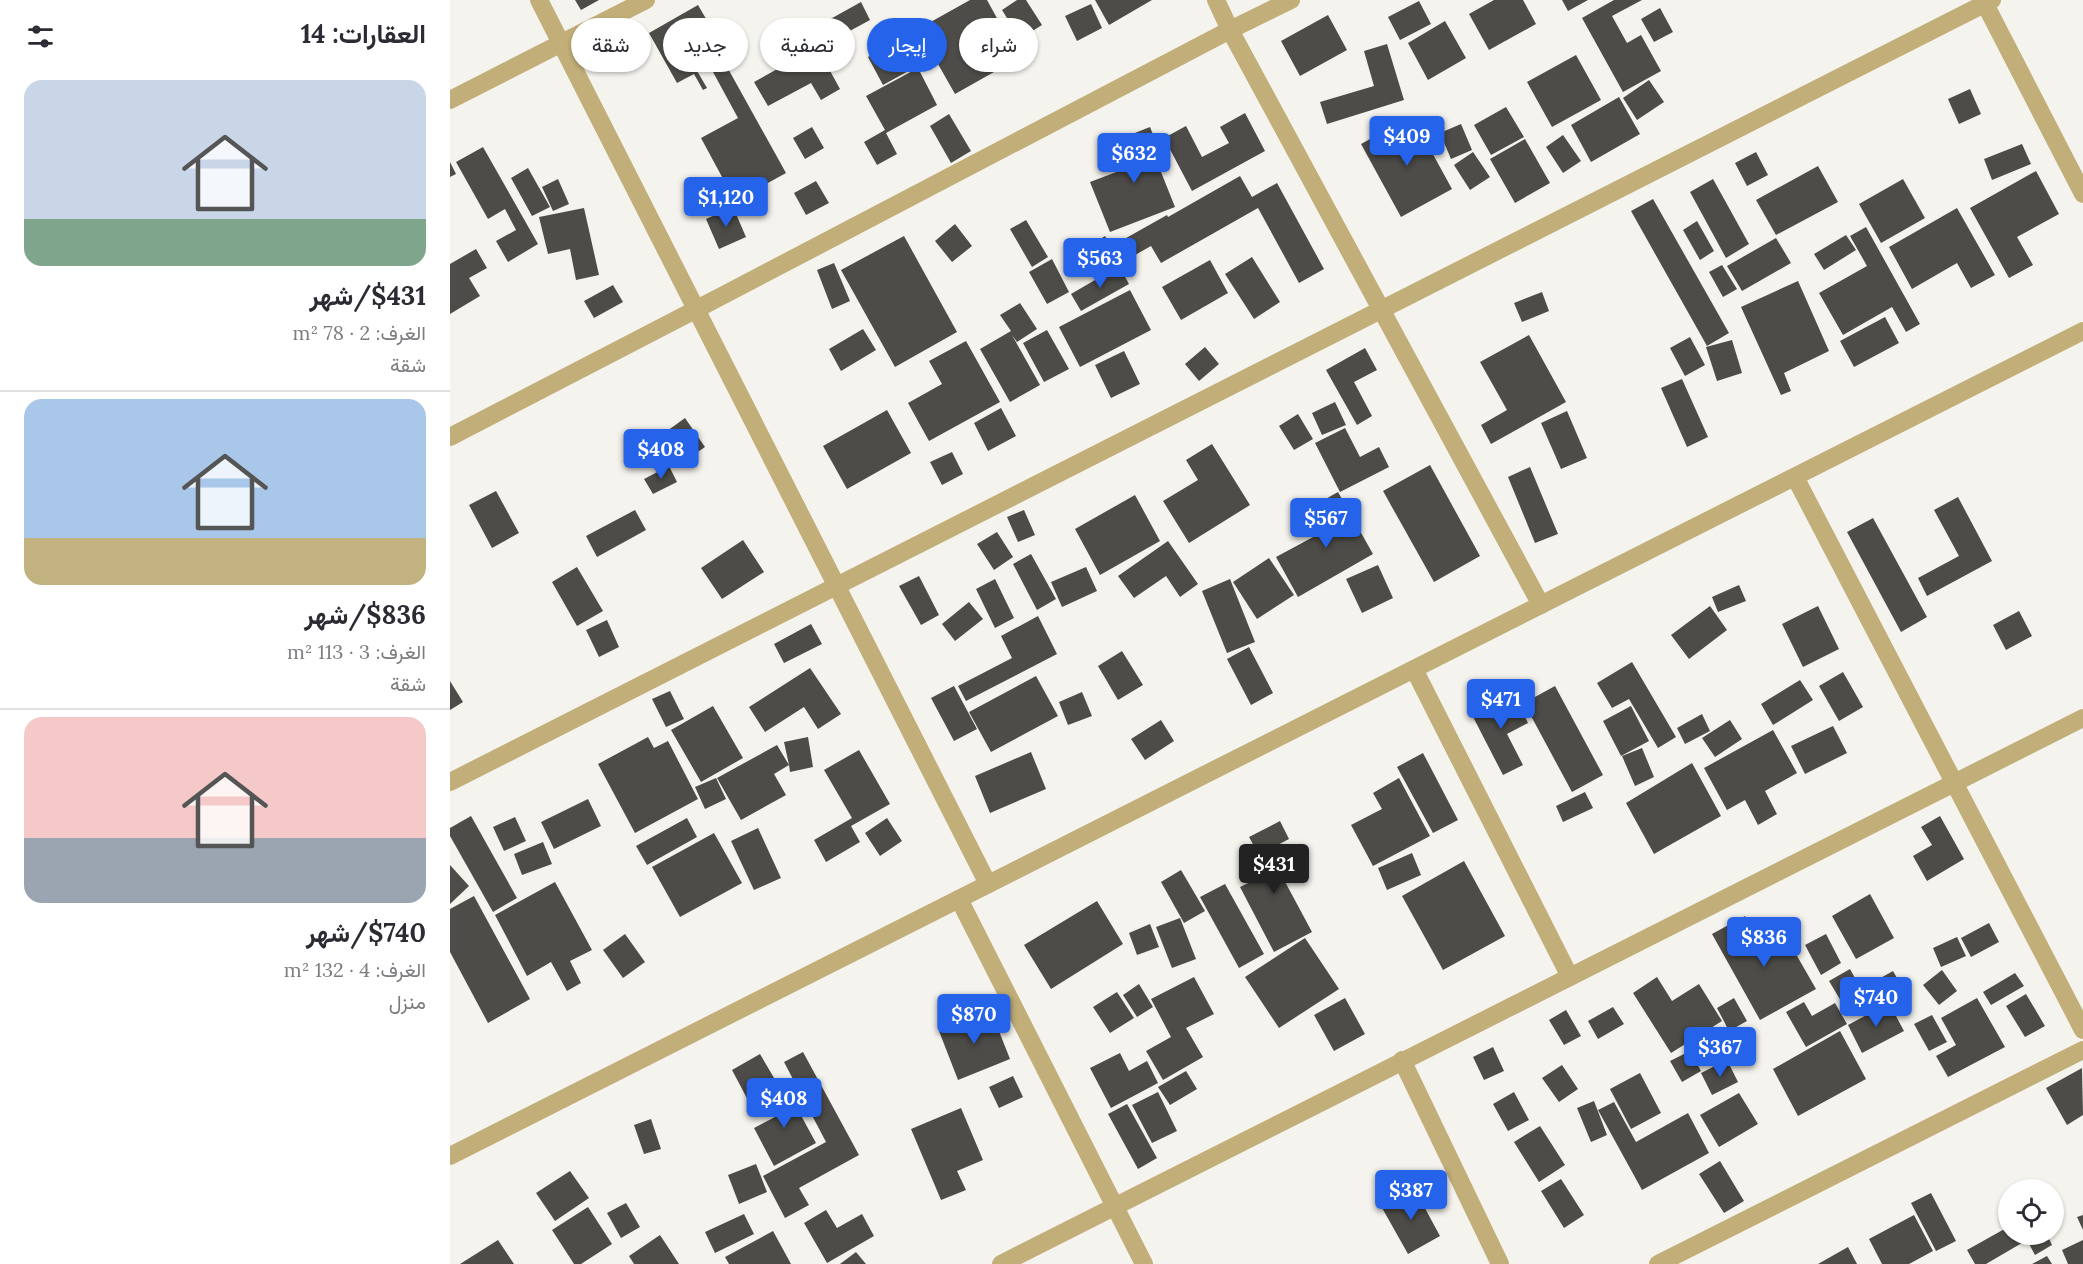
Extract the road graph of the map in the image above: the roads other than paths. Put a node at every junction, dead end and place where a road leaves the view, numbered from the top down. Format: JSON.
{"nodes":[{"id":1,"x":539,"y":0,"type":"edge"},
{"id":2,"x":646,"y":0,"type":"edge"},
{"id":3,"x":1216,"y":0,"type":"edge"},
{"id":4,"x":1292,"y":0,"type":"edge"},
{"id":5,"x":1987,"y":1,"type":"edge"},
{"id":6,"x":1230,"y":30,"type":"junction"},
{"id":7,"x":561,"y":44,"type":"junction"},
{"id":8,"x":450,"y":100,"type":"edge"},
{"id":9,"x":2083,"y":194,"type":"edge"},
{"id":10,"x":695,"y":310,"type":"junction"},
{"id":11,"x":1381,"y":310,"type":"junction"},
{"id":12,"x":2083,"y":332,"type":"edge"},
{"id":13,"x":450,"y":437,"type":"edge"},
{"id":14,"x":1795,"y":477,"type":"junction"},
{"id":15,"x":837,"y":586,"type":"junction"},
{"id":16,"x":1541,"y":605,"type":"junction"},
{"id":17,"x":1414,"y":669,"type":"junction"},
{"id":18,"x":2083,"y":718,"type":"edge"},
{"id":19,"x":450,"y":782,"type":"edge"},
{"id":20,"x":1954,"y":783,"type":"junction"},
{"id":21,"x":988,"y":884,"type":"junction"},
{"id":22,"x":959,"y":899,"type":"junction"},
{"id":23,"x":1570,"y":976,"type":"junction"},
{"id":24,"x":2083,"y":1030,"type":"edge"},
{"id":25,"x":2083,"y":1050,"type":"edge"},
{"id":26,"x":1402,"y":1060,"type":"junction"},
{"id":27,"x":450,"y":1156,"type":"edge"},
{"id":28,"x":1115,"y":1206,"type":"junction"},
{"id":29,"x":1001,"y":1264,"type":"edge"},
{"id":30,"x":1144,"y":1264,"type":"edge"},
{"id":31,"x":1500,"y":1264,"type":"edge"},
{"id":32,"x":1658,"y":1264,"type":"edge"}],
"edges":[{"from":1,"to":7,"type":"street"},
{"from":2,"to":7,"type":"street"},
{"from":3,"to":6,"type":"street"},
{"from":4,"to":6,"type":"street"},
{"from":5,"to":9,"type":"street"},
{"from":5,"to":11,"type":"street"},
{"from":6,"to":10,"type":"street"},
{"from":6,"to":11,"type":"street"},
{"from":7,"to":8,"type":"street"},
{"from":7,"to":10,"type":"street"},
{"from":10,"to":13,"type":"street"},
{"from":10,"to":15,"type":"street"},
{"from":11,"to":15,"type":"street"},
{"from":11,"to":16,"type":"street"},
{"from":12,"to":14,"type":"street"},
{"from":14,"to":16,"type":"street"},
{"from":14,"to":20,"type":"street"},
{"from":15,"to":19,"type":"street"},
{"from":15,"to":21,"type":"street"},
{"from":16,"to":17,"type":"street"},
{"from":17,"to":21,"type":"street"},
{"from":17,"to":23,"type":"street"},
{"from":18,"to":20,"type":"street"},
{"from":20,"to":23,"type":"street"},
{"from":20,"to":24,"type":"street"},
{"from":21,"to":22,"type":"street"},
{"from":22,"to":27,"type":"street"},
{"from":22,"to":28,"type":"street"},
{"from":23,"to":26,"type":"street"},
{"from":25,"to":32,"type":"street"},
{"from":26,"to":28,"type":"street"},
{"from":26,"to":31,"type":"street"},
{"from":28,"to":29,"type":"street"},
{"from":28,"to":30,"type":"street"}]}
